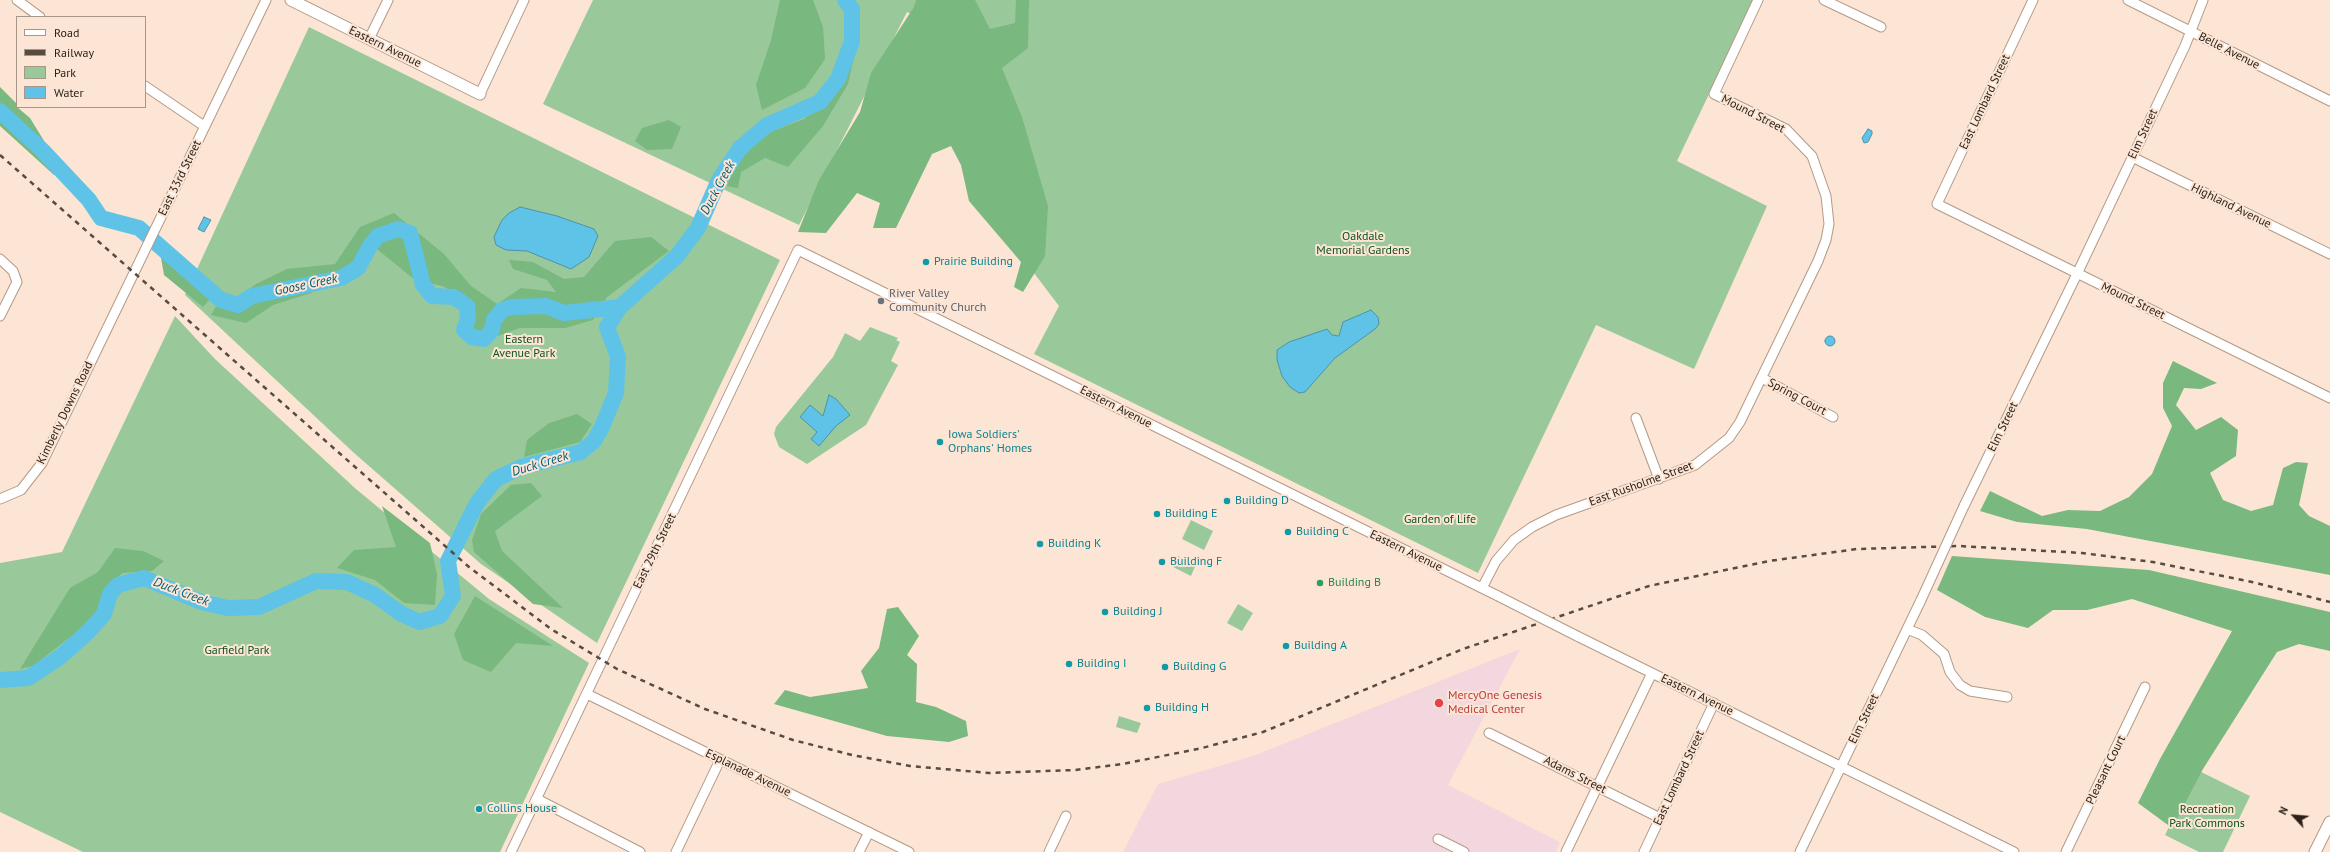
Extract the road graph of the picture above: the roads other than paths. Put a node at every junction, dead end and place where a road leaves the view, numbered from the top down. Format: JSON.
{"nodes":[{"id":1,"x":17,"y":0,"type":"edge"},
{"id":2,"x":266,"y":0,"type":"edge"},
{"id":3,"x":291,"y":0,"type":"edge"},
{"id":4,"x":388,"y":0,"type":"edge"},
{"id":5,"x":524,"y":0,"type":"edge"},
{"id":6,"x":1758,"y":0,"type":"edge"},
{"id":7,"x":1824,"y":0,"type":"edge"},
{"id":8,"x":2034,"y":0,"type":"edge"},
{"id":9,"x":2128,"y":0,"type":"edge"},
{"id":10,"x":2203,"y":0,"type":"edge"},
{"id":11,"x":38,"y":16,"type":"edge"},
{"id":12,"x":1881,"y":27,"type":"dead end"},
{"id":13,"x":2190,"y":31,"type":"junction"},
{"id":14,"x":369,"y":39,"type":"junction"},
{"id":15,"x":146,"y":87,"type":"edge"},
{"id":16,"x":480,"y":94,"type":"joint"},
{"id":17,"x":2330,"y":101,"type":"edge"},
{"id":18,"x":204,"y":126,"type":"junction"},
{"id":19,"x":2132,"y":157,"type":"junction"},
{"id":20,"x":1826,"y":196,"type":"joint"},
{"id":21,"x":1937,"y":204,"type":"joint"},
{"id":22,"x":798,"y":250,"type":"joint"},
{"id":23,"x":2330,"y":254,"type":"edge"},
{"id":24,"x":0,"y":259,"type":"edge"},
{"id":25,"x":2077,"y":274,"type":"junction"},
{"id":26,"x":0,"y":316,"type":"edge"},
{"id":27,"x":93,"y":356,"type":"joint"},
{"id":28,"x":1762,"y":378,"type":"junction"},
{"id":29,"x":2330,"y":398,"type":"edge"},
{"id":30,"x":1833,"y":417,"type":"dead end"},
{"id":31,"x":1636,"y":418,"type":"dead end"},
{"id":32,"x":1659,"y":478,"type":"junction"},
{"id":33,"x":0,"y":499,"type":"edge"},
{"id":34,"x":1482,"y":588,"type":"junction"},
{"id":35,"x":1907,"y":629,"type":"junction"},
{"id":36,"x":1652,"y":673,"type":"junction"},
{"id":37,"x":2145,"y":687,"type":"dead end"},
{"id":38,"x":587,"y":694,"type":"junction"},
{"id":39,"x":2007,"y":697,"type":"dead end"},
{"id":40,"x":1714,"y":704,"type":"junction"},
{"id":41,"x":1489,"y":733,"type":"dead end"},
{"id":42,"x":720,"y":760,"type":"junction"},
{"id":43,"x":1841,"y":767,"type":"junction"},
{"id":44,"x":1597,"y":787,"type":"junction"},
{"id":45,"x":536,"y":800,"type":"junction"},
{"id":46,"x":1066,"y":816,"type":"dead end"},
{"id":47,"x":1660,"y":818,"type":"junction"},
{"id":48,"x":2328,"y":829,"type":"edge"},
{"id":49,"x":869,"y":832,"type":"junction"},
{"id":50,"x":1438,"y":839,"type":"dead end"},
{"id":51,"x":1998,"y":844,"type":"junction"},
{"id":52,"x":511,"y":852,"type":"edge"},
{"id":53,"x":640,"y":852,"type":"edge"},
{"id":54,"x":676,"y":852,"type":"edge"},
{"id":55,"x":859,"y":852,"type":"edge"},
{"id":56,"x":909,"y":852,"type":"edge"},
{"id":57,"x":1049,"y":852,"type":"edge"},
{"id":58,"x":1464,"y":852,"type":"edge"},
{"id":59,"x":1566,"y":852,"type":"edge"},
{"id":60,"x":1644,"y":852,"type":"edge"},
{"id":61,"x":1800,"y":852,"type":"edge"},
{"id":62,"x":1992,"y":852,"type":"edge"},
{"id":63,"x":2014,"y":852,"type":"edge"},
{"id":64,"x":2066,"y":852,"type":"edge"},
{"id":65,"x":2316,"y":852,"type":"edge"}],
"edges":[{"from":1,"to":11,"type":"street"},
{"from":2,"to":18,"type":"street","name":"East 33rd Street"},
{"from":3,"to":14,"type":"main road","name":"Eastern Avenue"},
{"from":4,"to":14,"type":"street"},
{"from":5,"to":16,"type":"street"},
{"from":6,"to":20,"type":"street","name":"Mound Street"},
{"from":7,"to":12,"type":"street"},
{"from":8,"to":21,"type":"street","name":"East Lombard Street"},
{"from":9,"to":13,"type":"street","name":"Belle Avenue"},
{"from":10,"to":13,"type":"street","name":"Elm Street"},
{"from":13,"to":17,"type":"street","name":"Belle Avenue"},
{"from":13,"to":19,"type":"street","name":"Elm Street"},
{"from":14,"to":16,"type":"main road","name":"Eastern Avenue"},
{"from":15,"to":18,"type":"street"},
{"from":18,"to":27,"type":"street","name":"East 33rd Street"},
{"from":19,"to":23,"type":"street","name":"Highland Avenue"},
{"from":19,"to":25,"type":"street","name":"Elm Street"},
{"from":20,"to":28,"type":"street","name":"East Rusholme Street"},
{"from":21,"to":25,"type":"street","name":"Mound Street"},
{"from":22,"to":34,"type":"street","name":"Eastern Avenue"},
{"from":22,"to":38,"type":"street","name":"East 29th Street"},
{"from":24,"to":26,"type":"street"},
{"from":25,"to":29,"type":"street","name":"Mound Street"},
{"from":25,"to":35,"type":"street","name":"Elm Street","bridge":true},
{"from":27,"to":33,"type":"street","name":"Kimberly Downs Road"},
{"from":28,"to":30,"type":"street","name":"Spring Court"},
{"from":28,"to":32,"type":"street","name":"East Rusholme Street"},
{"from":31,"to":32,"type":"street"},
{"from":32,"to":34,"type":"street","name":"East Rusholme Street"},
{"from":34,"to":36,"type":"street","name":"Eastern Avenue","bridge":true},
{"from":35,"to":39,"type":"street"},
{"from":35,"to":43,"type":"street","name":"Elm Street"},
{"from":36,"to":40,"type":"street","name":"Eastern Avenue"},
{"from":36,"to":44,"type":"street"},
{"from":37,"to":64,"type":"street","name":"Pleasant Court"},
{"from":38,"to":42,"type":"street","name":"Esplanade Avenue"},
{"from":38,"to":45,"type":"street","name":"East 29th Street"},
{"from":40,"to":43,"type":"street","name":"Eastern Avenue"},
{"from":40,"to":47,"type":"street","name":"East Lombard Street"},
{"from":41,"to":44,"type":"street","name":"Adams Street"},
{"from":42,"to":49,"type":"street","name":"Esplanade Avenue"},
{"from":42,"to":54,"type":"street"},
{"from":43,"to":51,"type":"street","name":"Eastern Avenue"},
{"from":43,"to":61,"type":"street","name":"Elm Street"},
{"from":44,"to":47,"type":"street","name":"Adams Street"},
{"from":44,"to":59,"type":"street"},
{"from":45,"to":52,"type":"street","name":"East 29th Street"},
{"from":45,"to":53,"type":"street"},
{"from":46,"to":57,"type":"street"},
{"from":47,"to":60,"type":"street","name":"East Lombard Street"},
{"from":48,"to":65,"type":"main road"},
{"from":49,"to":55,"type":"street"},
{"from":49,"to":56,"type":"street","name":"Esplanade Avenue"},
{"from":50,"to":58,"type":"street"},
{"from":51,"to":62,"type":"street"},
{"from":51,"to":63,"type":"street","name":"Eastern Avenue"}]}
